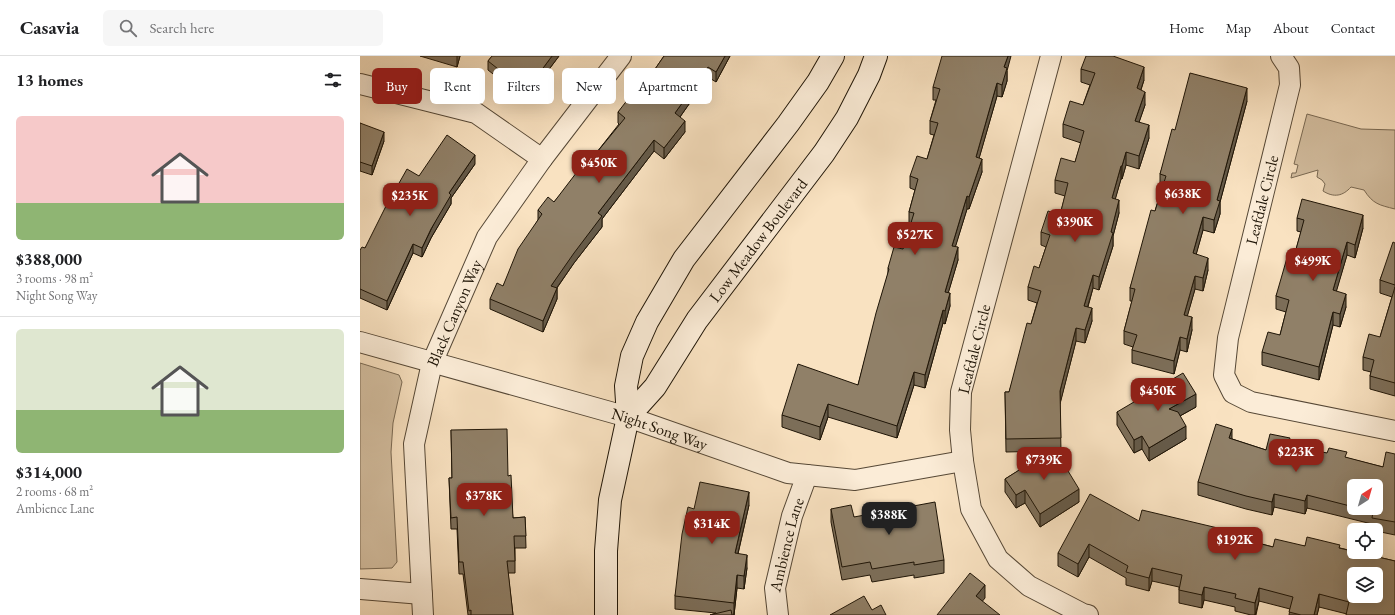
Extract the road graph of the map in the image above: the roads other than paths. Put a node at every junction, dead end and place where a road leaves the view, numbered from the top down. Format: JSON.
{"nodes":[{"id":1,"x":621,"y":56,"type":"edge"},
{"id":2,"x":833,"y":56,"type":"edge"},
{"id":3,"x":876,"y":56,"type":"edge"},
{"id":4,"x":1051,"y":56,"type":"edge"},
{"id":5,"x":1282,"y":56,"type":"edge"},
{"id":6,"x":360,"y":84,"type":"edge"},
{"id":7,"x":542,"y":159,"type":"junction"},
{"id":8,"x":360,"y":342,"type":"edge"},
{"id":9,"x":432,"y":363,"type":"junction"},
{"id":10,"x":628,"y":417,"type":"junction"},
{"id":11,"x":1395,"y":431,"type":"edge"},
{"id":12,"x":963,"y":461,"type":"junction"},
{"id":13,"x":807,"y":475,"type":"junction"},
{"id":14,"x":360,"y":589,"type":"edge"},
{"id":15,"x":422,"y":594,"type":"junction"},
{"id":16,"x":423,"y":615,"type":"edge"},
{"id":17,"x":606,"y":615,"type":"edge"},
{"id":18,"x":778,"y":615,"type":"edge"},
{"id":19,"x":1088,"y":615,"type":"edge"}],
"edges":[{"from":1,"to":7,"type":"street","name":"Black Canyon Way"},
{"from":2,"to":10,"type":"street","name":"Low Meadow Boulevard"},
{"from":3,"to":10,"type":"street","name":"Low Meadow Boulevard"},
{"from":4,"to":12,"type":"street","name":"Leafdale Circle"},
{"from":5,"to":11,"type":"street","name":"Leafdale Circle"},
{"from":6,"to":7,"type":"street"},
{"from":7,"to":9,"type":"street","name":"Black Canyon Way"},
{"from":8,"to":9,"type":"street","name":"Night Song Way"},
{"from":9,"to":10,"type":"street","name":"Night Song Way"},
{"from":9,"to":15,"type":"street","name":"Black Canyon Way"},
{"from":10,"to":13,"type":"street","name":"Night Song Way"},
{"from":10,"to":17,"type":"street","name":"Low Meadow Boulevard"},
{"from":12,"to":13,"type":"street","name":"Night Song Way"},
{"from":12,"to":19,"type":"street","name":"Leafdale Circle"},
{"from":13,"to":18,"type":"street","name":"Ambience Lane"},
{"from":14,"to":15,"type":"street"},
{"from":15,"to":16,"type":"street","name":"Black Canyon Way"}]}
